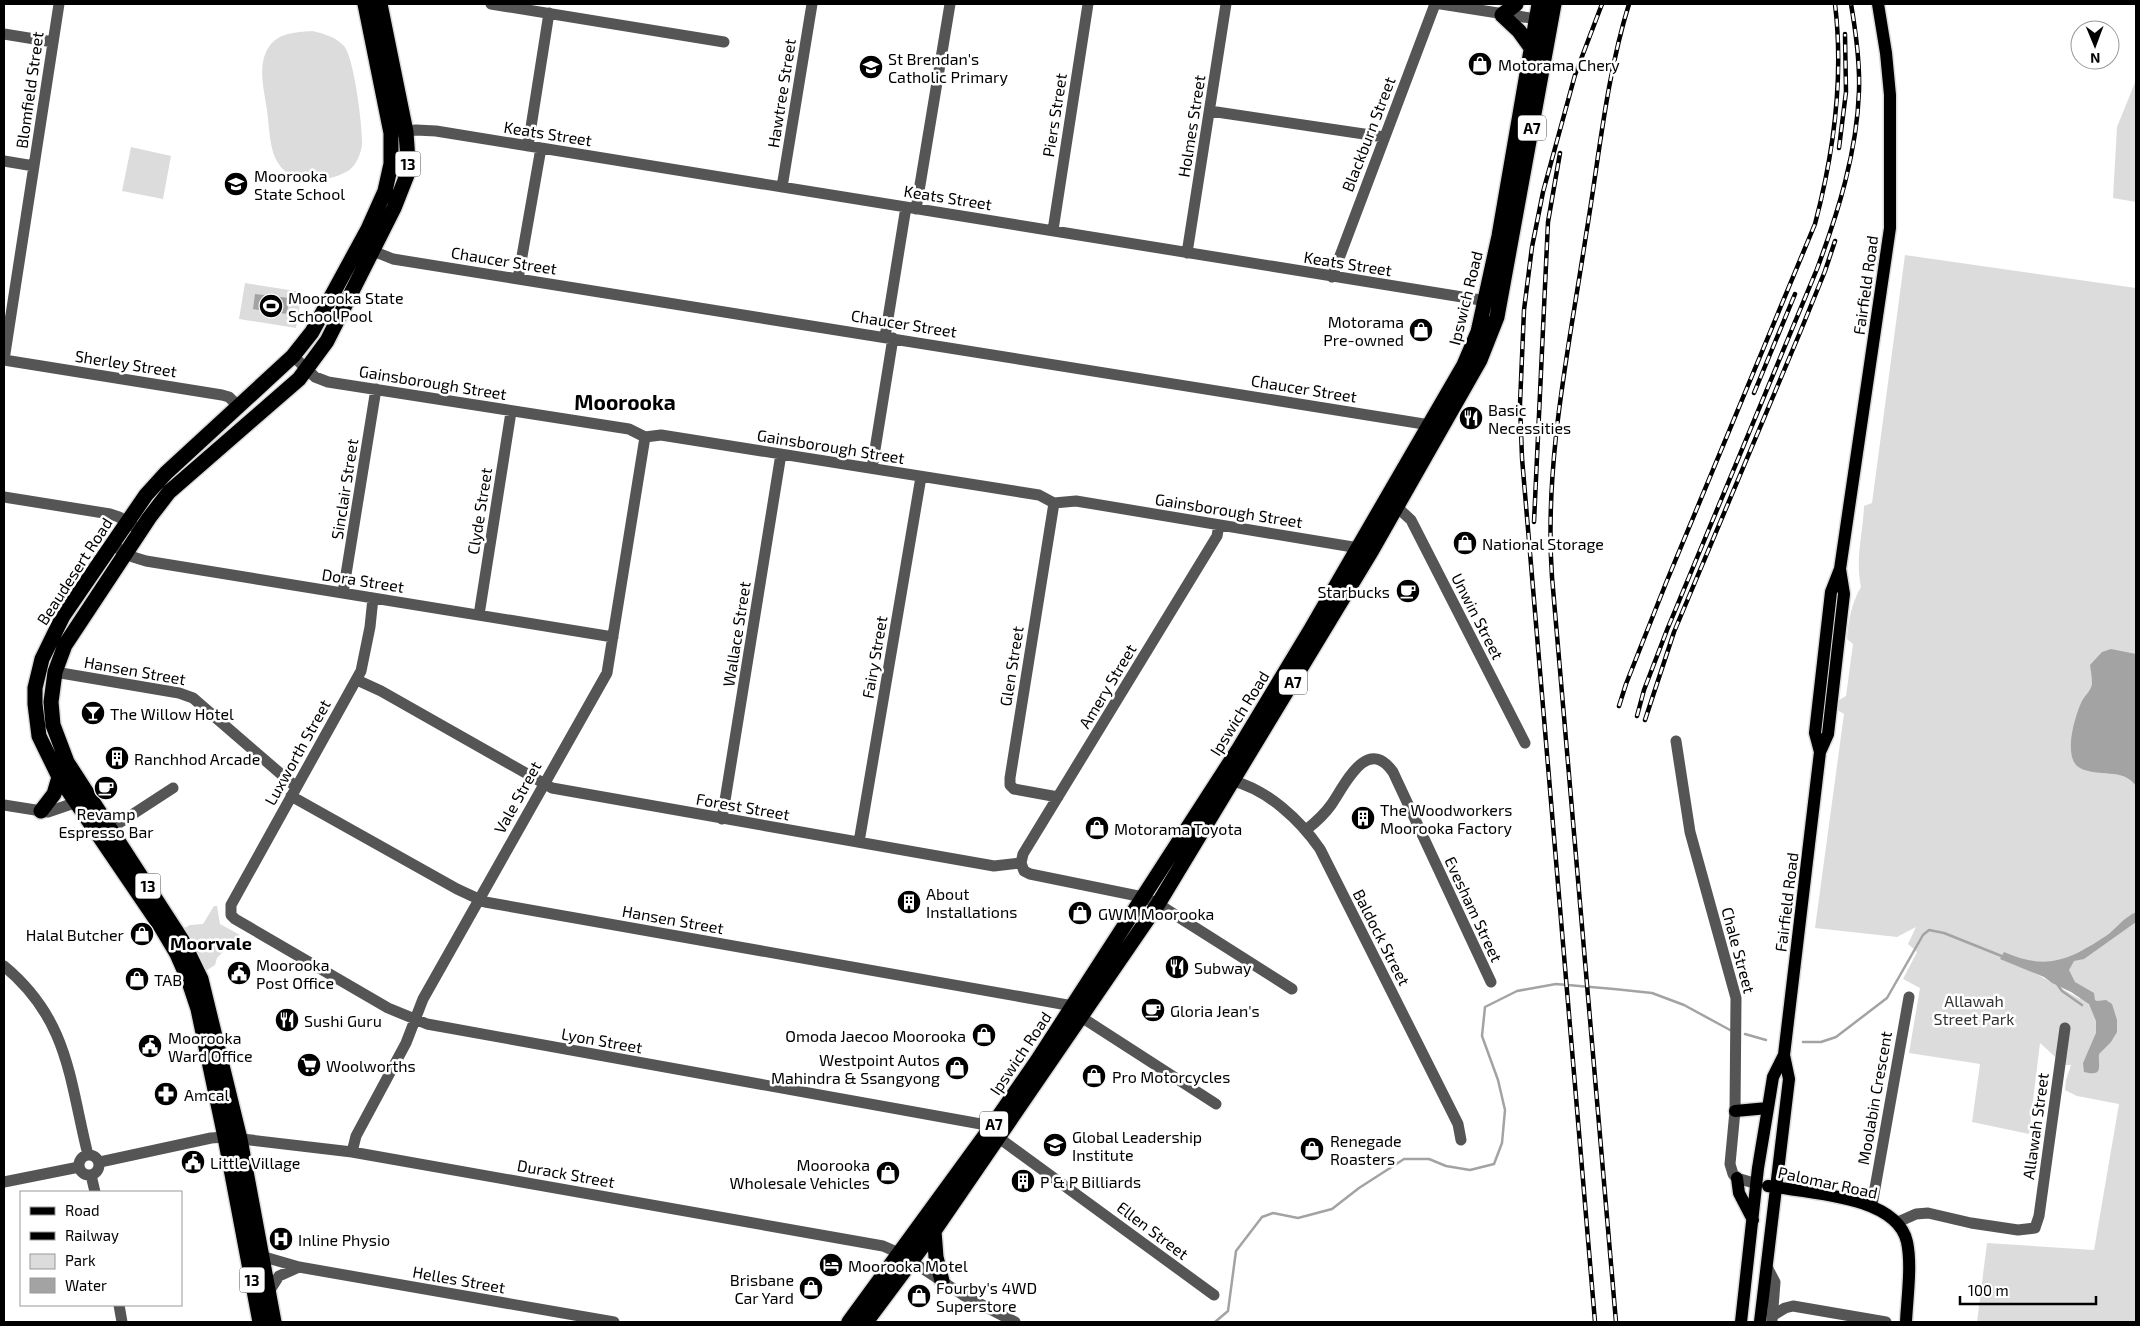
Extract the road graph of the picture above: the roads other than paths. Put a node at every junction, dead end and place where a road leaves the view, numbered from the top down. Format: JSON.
{"nodes":[{"id":1,"x":59,"y":4,"type":"edge"},
{"id":2,"x":365,"y":4,"type":"edge"},
{"id":3,"x":380,"y":4,"type":"edge"},
{"id":4,"x":491,"y":4,"type":"edge"},
{"id":5,"x":812,"y":4,"type":"edge"},
{"id":6,"x":950,"y":4,"type":"edge"},
{"id":7,"x":1088,"y":4,"type":"edge"},
{"id":8,"x":1226,"y":4,"type":"edge"},
{"id":9,"x":1435,"y":4,"type":"edge"},
{"id":10,"x":1441,"y":4,"type":"edge"},
{"id":11,"x":1516,"y":4,"type":"edge"},
{"id":12,"x":1554,"y":4,"type":"edge"},
{"id":13,"x":1878,"y":4,"type":"edge"},
{"id":14,"x":549,"y":13,"type":"junction"},
{"id":15,"x":1542,"y":14,"type":"edge"},
{"id":16,"x":1502,"y":15,"type":"junction"},
{"id":17,"x":4,"y":34,"type":"edge"},
{"id":18,"x":53,"y":42,"type":"junction"},
{"id":19,"x":724,"y":42,"type":"dead end"},
{"id":20,"x":1532,"y":49,"type":"junction"},
{"id":21,"x":1210,"y":111,"type":"junction"},
{"id":22,"x":398,"y":132,"type":"junction"},
{"id":23,"x":1384,"y":138,"type":"junction"},
{"id":24,"x":528,"y":146,"type":"junction"},
{"id":25,"x":541,"y":148,"type":"junction"},
{"id":26,"x":4,"y":161,"type":"edge"},
{"id":27,"x":34,"y":166,"type":"junction"},
{"id":28,"x":782,"y":187,"type":"junction"},
{"id":29,"x":911,"y":208,"type":"junction"},
{"id":30,"x":1052,"y":230,"type":"junction"},
{"id":31,"x":373,"y":251,"type":"junction"},
{"id":32,"x":1186,"y":253,"type":"junction"},
{"id":33,"x":1332,"y":277,"type":"junction"},
{"id":34,"x":518,"y":279,"type":"junction"},
{"id":35,"x":1492,"y":302,"type":"junction"},
{"id":36,"x":889,"y":337,"type":"junction"},
{"id":37,"x":293,"y":356,"type":"junction"},
{"id":38,"x":4,"y":360,"type":"edge"},
{"id":39,"x":307,"y":370,"type":"junction"},
{"id":40,"x":376,"y":389,"type":"junction"},
{"id":41,"x":239,"y":407,"type":"junction"},
{"id":42,"x":511,"y":412,"type":"junction"},
{"id":43,"x":1430,"y":425,"type":"junction"},
{"id":44,"x":645,"y":437,"type":"junction"},
{"id":45,"x":781,"y":454,"type":"junction"},
{"id":46,"x":872,"y":468,"type":"junction"},
{"id":47,"x":921,"y":477,"type":"junction"},
{"id":48,"x":4,"y":497,"type":"edge"},
{"id":49,"x":1054,"y":503,"type":"junction"},
{"id":50,"x":1398,"y":506,"type":"junction"},
{"id":51,"x":1219,"y":525,"type":"junction"},
{"id":52,"x":134,"y":526,"type":"junction"},
{"id":53,"x":112,"y":545,"type":"junction"},
{"id":54,"x":1365,"y":549,"type":"junction"},
{"id":55,"x":125,"y":553,"type":"junction"},
{"id":56,"x":343,"y":593,"type":"junction"},
{"id":57,"x":373,"y":598,"type":"junction"},
{"id":58,"x":479,"y":615,"type":"junction"},
{"id":59,"x":613,"y":637,"type":"junction"},
{"id":60,"x":55,"y":672,"type":"junction"},
{"id":61,"x":357,"y":680,"type":"junction"},
{"id":62,"x":1676,"y":741,"type":"dead end"},
{"id":63,"x":1525,"y":743,"type":"dead end"},
{"id":64,"x":59,"y":777,"type":"junction"},
{"id":65,"x":1233,"y":781,"type":"junction"},
{"id":66,"x":543,"y":784,"type":"junction"},
{"id":67,"x":172,"y":788,"type":"dead end"},
{"id":68,"x":294,"y":792,"type":"junction"},
{"id":69,"x":1058,"y":797,"type":"junction"},
{"id":70,"x":82,"y":800,"type":"junction"},
{"id":71,"x":4,"y":805,"type":"edge"},
{"id":72,"x":41,"y":811,"type":"junction"},
{"id":73,"x":722,"y":819,"type":"junction"},
{"id":74,"x":110,"y":829,"type":"junction"},
{"id":75,"x":1306,"y":830,"type":"junction"},
{"id":76,"x":859,"y":842,"type":"junction"},
{"id":77,"x":1020,"y":863,"type":"junction"},
{"id":78,"x":1144,"y":897,"type":"junction"},
{"id":79,"x":478,"y":900,"type":"junction"},
{"id":80,"x":1158,"y":904,"type":"junction"},
{"id":81,"x":231,"y":915,"type":"joint"},
{"id":82,"x":4,"y":966,"type":"edge"},
{"id":83,"x":1491,"y":982,"type":"dead end"},
{"id":84,"x":1292,"y":989,"type":"dead end"},
{"id":85,"x":1909,"y":997,"type":"dead end"},
{"id":86,"x":1077,"y":1012,"type":"junction"},
{"id":87,"x":414,"y":1020,"type":"junction"},
{"id":88,"x":2065,"y":1028,"type":"dead end"},
{"id":89,"x":1784,"y":1055,"type":"junction"},
{"id":90,"x":1216,"y":1104,"type":"dead end"},
{"id":91,"x":1768,"y":1108,"type":"junction"},
{"id":92,"x":1735,"y":1111,"type":"junction"},
{"id":93,"x":996,"y":1132,"type":"junction"},
{"id":94,"x":232,"y":1138,"type":"junction"},
{"id":95,"x":1461,"y":1140,"type":"dead end"},
{"id":96,"x":352,"y":1152,"type":"junction"},
{"id":97,"x":88,"y":1155,"type":"junction"},
{"id":98,"x":100,"y":1162,"type":"junction"},
{"id":99,"x":79,"y":1167,"type":"junction"},
{"id":100,"x":91,"y":1175,"type":"junction"},
{"id":101,"x":1737,"y":1178,"type":"junction"},
{"id":102,"x":4,"y":1182,"type":"edge"},
{"id":103,"x":1757,"y":1184,"type":"junction"},
{"id":104,"x":1776,"y":1187,"type":"junction"},
{"id":105,"x":95,"y":1191,"type":"edge"},
{"id":106,"x":1872,"y":1206,"type":"junction"},
{"id":107,"x":1753,"y":1220,"type":"junction"},
{"id":108,"x":1898,"y":1222,"type":"junction"},
{"id":109,"x":934,"y":1231,"type":"junction"},
{"id":110,"x":900,"y":1253,"type":"junction"},
{"id":111,"x":261,"y":1256,"type":"junction"},
{"id":112,"x":912,"y":1262,"type":"junction"},
{"id":113,"x":299,"y":1267,"type":"junction"},
{"id":114,"x":1767,"y":1268,"type":"junction"},
{"id":115,"x":942,"y":1281,"type":"junction"},
{"id":116,"x":268,"y":1293,"type":"junction"},
{"id":117,"x":1214,"y":1295,"type":"dead end"},
{"id":118,"x":119,"y":1306,"type":"edge"},
{"id":119,"x":1772,"y":1319,"type":"edge"},
{"id":120,"x":122,"y":1322,"type":"edge"},
{"id":121,"x":260,"y":1322,"type":"edge"},
{"id":122,"x":274,"y":1322,"type":"edge"},
{"id":123,"x":614,"y":1322,"type":"edge"},
{"id":124,"x":849,"y":1322,"type":"edge"},
{"id":125,"x":866,"y":1322,"type":"edge"},
{"id":126,"x":1016,"y":1322,"type":"edge"},
{"id":127,"x":1741,"y":1322,"type":"edge"},
{"id":128,"x":1760,"y":1322,"type":"edge"},
{"id":129,"x":1886,"y":1322,"type":"edge"},
{"id":130,"x":1906,"y":1322,"type":"edge"}],
"edges":[{"from":1,"to":18,"type":"street","name":"Blomfield Street"},
{"from":2,"to":22,"type":"highway","name":"Beaudesert Road","number":"13"},
{"from":3,"to":22,"type":"highway","name":"Beaudesert Road","number":"13"},
{"from":4,"to":14,"type":"street"},
{"from":5,"to":28,"type":"street","name":"Hawtree Street"},
{"from":6,"to":29,"type":"street"},
{"from":7,"to":30,"type":"street","name":"Piers Street"},
{"from":8,"to":21,"type":"street","name":"Holmes Street"},
{"from":9,"to":23,"type":"street","name":"Blackburn Street"},
{"from":10,"to":16,"type":"street"},
{"from":11,"to":16,"type":"highway"},
{"from":12,"to":15,"type":"highway","name":"Ipswich Road","number":"A7"},
{"from":13,"to":89,"type":"main road","name":"Fairfield Road"},
{"from":14,"to":19,"type":"street"},
{"from":14,"to":24,"type":"street"},
{"from":15,"to":16,"type":"street"},
{"from":15,"to":20,"type":"highway","name":"Ipswich Road","number":"A7"},
{"from":15,"to":35,"type":"highway","name":"Ipswich Road","number":"A7"},
{"from":16,"to":20,"type":"highway"},
{"from":17,"to":18,"type":"street"},
{"from":18,"to":27,"type":"street","name":"Blomfield Street"},
{"from":20,"to":35,"type":"highway","name":"Ipswich Road","number":"A7"},
{"from":21,"to":23,"type":"street"},
{"from":21,"to":32,"type":"street","name":"Holmes Street"},
{"from":22,"to":24,"type":"street","name":"Keats Street"},
{"from":22,"to":31,"type":"highway","name":"Beaudesert Road","number":"13"},
{"from":22,"to":37,"type":"highway","name":"Beaudesert Road","number":"13"},
{"from":23,"to":33,"type":"street","name":"Blackburn Street"},
{"from":24,"to":25,"type":"street","name":"Keats Street"},
{"from":25,"to":28,"type":"street","name":"Keats Street"},
{"from":25,"to":34,"type":"street"},
{"from":26,"to":27,"type":"street"},
{"from":27,"to":38,"type":"street","name":"Blomfield Street"},
{"from":28,"to":29,"type":"street","name":"Keats Street"},
{"from":29,"to":30,"type":"street","name":"Keats Street"},
{"from":29,"to":36,"type":"street"},
{"from":30,"to":32,"type":"street","name":"Keats Street"},
{"from":31,"to":34,"type":"street","name":"Chaucer Street"},
{"from":31,"to":39,"type":"highway","name":"Beaudesert Road","number":"13"},
{"from":32,"to":33,"type":"street","name":"Keats Street"},
{"from":33,"to":35,"type":"street","name":"Keats Street"},
{"from":34,"to":36,"type":"street","name":"Chaucer Street"},
{"from":35,"to":43,"type":"highway","name":"Ipswich Road","number":"A7"},
{"from":35,"to":50,"type":"highway","name":"Ipswich Road","number":"A7"},
{"from":36,"to":43,"type":"street","name":"Chaucer Street"},
{"from":36,"to":46,"type":"street"},
{"from":37,"to":39,"type":"street","name":"Gainsborough Street"},
{"from":37,"to":41,"type":"highway","name":"Beaudesert Road","number":"13"},
{"from":38,"to":41,"type":"street","name":"Sherley Street"},
{"from":39,"to":40,"type":"street","name":"Gainsborough Street"},
{"from":39,"to":52,"type":"highway","name":"Beaudesert Road","number":"13"},
{"from":40,"to":42,"type":"street","name":"Gainsborough Street"},
{"from":40,"to":56,"type":"street","name":"Sinclair Street"},
{"from":41,"to":52,"type":"highway","name":"Beaudesert Road","number":"13"},
{"from":42,"to":44,"type":"street","name":"Gainsborough Street"},
{"from":42,"to":58,"type":"street","name":"Clyde Street"},
{"from":43,"to":54,"type":"highway","name":"Ipswich Road","number":"A7"},
{"from":44,"to":45,"type":"street","name":"Gainsborough Street"},
{"from":44,"to":59,"type":"street","name":"Vale Street"},
{"from":45,"to":46,"type":"street","name":"Gainsborough Street"},
{"from":45,"to":73,"type":"street","name":"Wallace Street"},
{"from":46,"to":47,"type":"street","name":"Gainsborough Street"},
{"from":47,"to":49,"type":"street","name":"Gainsborough Street"},
{"from":47,"to":76,"type":"street","name":"Fairy Street"},
{"from":48,"to":52,"type":"street"},
{"from":49,"to":51,"type":"street","name":"Gainsborough Street"},
{"from":49,"to":69,"type":"street","name":"Glen Street"},
{"from":50,"to":54,"type":"highway","name":"Ipswich Road","number":"A7"},
{"from":50,"to":63,"type":"street","name":"Unwin Street"},
{"from":51,"to":54,"type":"street","name":"Gainsborough Street"},
{"from":51,"to":69,"type":"street","name":"Amery Street"},
{"from":52,"to":53,"type":"highway","name":"Beaudesert Road","number":"13"},
{"from":52,"to":55,"type":"highway","name":"Beaudesert Road","number":"13"},
{"from":53,"to":55,"type":"street","name":"Dora Street"},
{"from":53,"to":64,"type":"highway","name":"Beaudesert Road","number":"13"},
{"from":54,"to":65,"type":"highway","name":"Ipswich Road","number":"A7"},
{"from":54,"to":78,"type":"highway","name":"Ipswich Road","number":"A7"},
{"from":55,"to":56,"type":"street","name":"Dora Street"},
{"from":55,"to":60,"type":"highway","name":"Beaudesert Road","number":"13"},
{"from":56,"to":57,"type":"street","name":"Dora Street"},
{"from":57,"to":58,"type":"street","name":"Dora Street"},
{"from":57,"to":61,"type":"street","name":"Luxworth Street"},
{"from":58,"to":59,"type":"street","name":"Dora Street"},
{"from":59,"to":66,"type":"street","name":"Vale Street"},
{"from":60,"to":68,"type":"street","name":"Hansen Street"},
{"from":60,"to":70,"type":"highway","name":"Beaudesert Road","number":"13"},
{"from":61,"to":66,"type":"street","name":"Forest Street"},
{"from":61,"to":68,"type":"street","name":"Luxworth Street"},
{"from":62,"to":92,"type":"street","name":"Chale Street"},
{"from":64,"to":70,"type":"highway","name":"Beaudesert Road","number":"13"},
{"from":64,"to":72,"type":"highway"},
{"from":65,"to":75,"type":"street","name":"Baldock Street"},
{"from":65,"to":80,"type":"highway","name":"Ipswich Road","number":"A7"},
{"from":66,"to":73,"type":"street","name":"Forest Street"},
{"from":66,"to":79,"type":"street","name":"Vale Street"},
{"from":67,"to":74,"type":"street"},
{"from":68,"to":79,"type":"street","name":"Hansen Street"},
{"from":68,"to":81,"type":"street","name":"Luxworth Street"},
{"from":69,"to":77,"type":"street","name":"Amery Street"},
{"from":70,"to":72,"type":"street"},
{"from":70,"to":74,"type":"highway","name":"Beaudesert Road","number":"13"},
{"from":70,"to":94,"type":"highway","name":"Beaudesert Road","number":"13"},
{"from":71,"to":72,"type":"street"},
{"from":73,"to":76,"type":"street","name":"Forest Street"},
{"from":74,"to":94,"type":"highway","name":"Beaudesert Road","number":"13"},
{"from":75,"to":83,"type":"street","name":"Evesham Street"},
{"from":75,"to":95,"type":"street","name":"Baldock Street"},
{"from":76,"to":77,"type":"street","name":"Forest Street"},
{"from":77,"to":78,"type":"street"},
{"from":78,"to":80,"type":"street"},
{"from":78,"to":86,"type":"highway","name":"Ipswich Road","number":"A7"},
{"from":79,"to":86,"type":"street","name":"Hansen Street"},
{"from":79,"to":87,"type":"street","name":"Vale Street"},
{"from":80,"to":84,"type":"street"},
{"from":80,"to":86,"type":"highway","name":"Ipswich Road","number":"A7"},
{"from":81,"to":87,"type":"street","name":"Lyon Street"},
{"from":82,"to":97,"type":"street"},
{"from":85,"to":106,"type":"street","name":"Moolabin Crescent"},
{"from":86,"to":90,"type":"street"},
{"from":86,"to":93,"type":"highway","name":"Ipswich Road","number":"A7"},
{"from":87,"to":93,"type":"street","name":"Lyon Street"},
{"from":87,"to":96,"type":"street","name":"Vale Street"},
{"from":88,"to":108,"type":"street","name":"Allawah Street"},
{"from":89,"to":91,"type":"main road","name":"Fairfield Road"},
{"from":89,"to":104,"type":"main road","name":"Fairfield Road"},
{"from":91,"to":92,"type":"main road"},
{"from":91,"to":103,"type":"main road","name":"Fairfield Road"},
{"from":92,"to":101,"type":"street","name":"Chale Street"},
{"from":93,"to":109,"type":"highway","name":"Ipswich Road","number":"A7"},
{"from":93,"to":110,"type":"highway","name":"Ipswich Road","number":"A7"},
{"from":93,"to":117,"type":"street","name":"Ellen Street"},
{"from":94,"to":96,"type":"street","name":"Durack Street"},
{"from":94,"to":98,"type":"street","name":"Durack Street"},
{"from":94,"to":111,"type":"highway","name":"Beaudesert Road","number":"13"},
{"from":94,"to":121,"type":"highway","name":"Beaudesert Road","number":"13"},
{"from":96,"to":110,"type":"street","name":"Durack Street"},
{"from":97,"to":98,"type":"street"},
{"from":97,"to":99,"type":"street"},
{"from":98,"to":100,"type":"street"},
{"from":99,"to":100,"type":"street"},
{"from":99,"to":102,"type":"street"},
{"from":100,"to":105,"type":"street"},
{"from":101,"to":103,"type":"street"},
{"from":101,"to":107,"type":"main road"},
{"from":103,"to":104,"type":"main road","name":"Palomar Road"},
{"from":103,"to":107,"type":"main road","name":"Fairfield Road"},
{"from":104,"to":106,"type":"main road","name":"Palomar Road"},
{"from":104,"to":114,"type":"main road","name":"Fairfield Road"},
{"from":106,"to":108,"type":"main road","name":"Palomar Road"},
{"from":107,"to":127,"type":"main road","name":"Fairfield Road"},
{"from":108,"to":130,"type":"main road"},
{"from":109,"to":112,"type":"highway","name":"Ipswich Road","number":"A7"},
{"from":109,"to":115,"type":"highway"},
{"from":110,"to":112,"type":"street","name":"Durack Street"},
{"from":110,"to":124,"type":"highway","name":"Ipswich Road","number":"A7"},
{"from":111,"to":113,"type":"street","name":"Helles Street"},
{"from":111,"to":116,"type":"highway","name":"Beaudesert Road","number":"13"},
{"from":112,"to":115,"type":"street","name":"Durack Street"},
{"from":112,"to":125,"type":"highway","name":"Ipswich Road","number":"A7"},
{"from":113,"to":116,"type":"street"},
{"from":113,"to":123,"type":"street","name":"Helles Street"},
{"from":114,"to":119,"type":"street","name":"Fairfield Road"},
{"from":114,"to":128,"type":"main road","name":"Fairfield Road"},
{"from":115,"to":126,"type":"street","name":"Durack Street"},
{"from":116,"to":122,"type":"highway","name":"Beaudesert Road","number":"13"},
{"from":118,"to":120,"type":"street"},
{"from":119,"to":129,"type":"street"}]}
